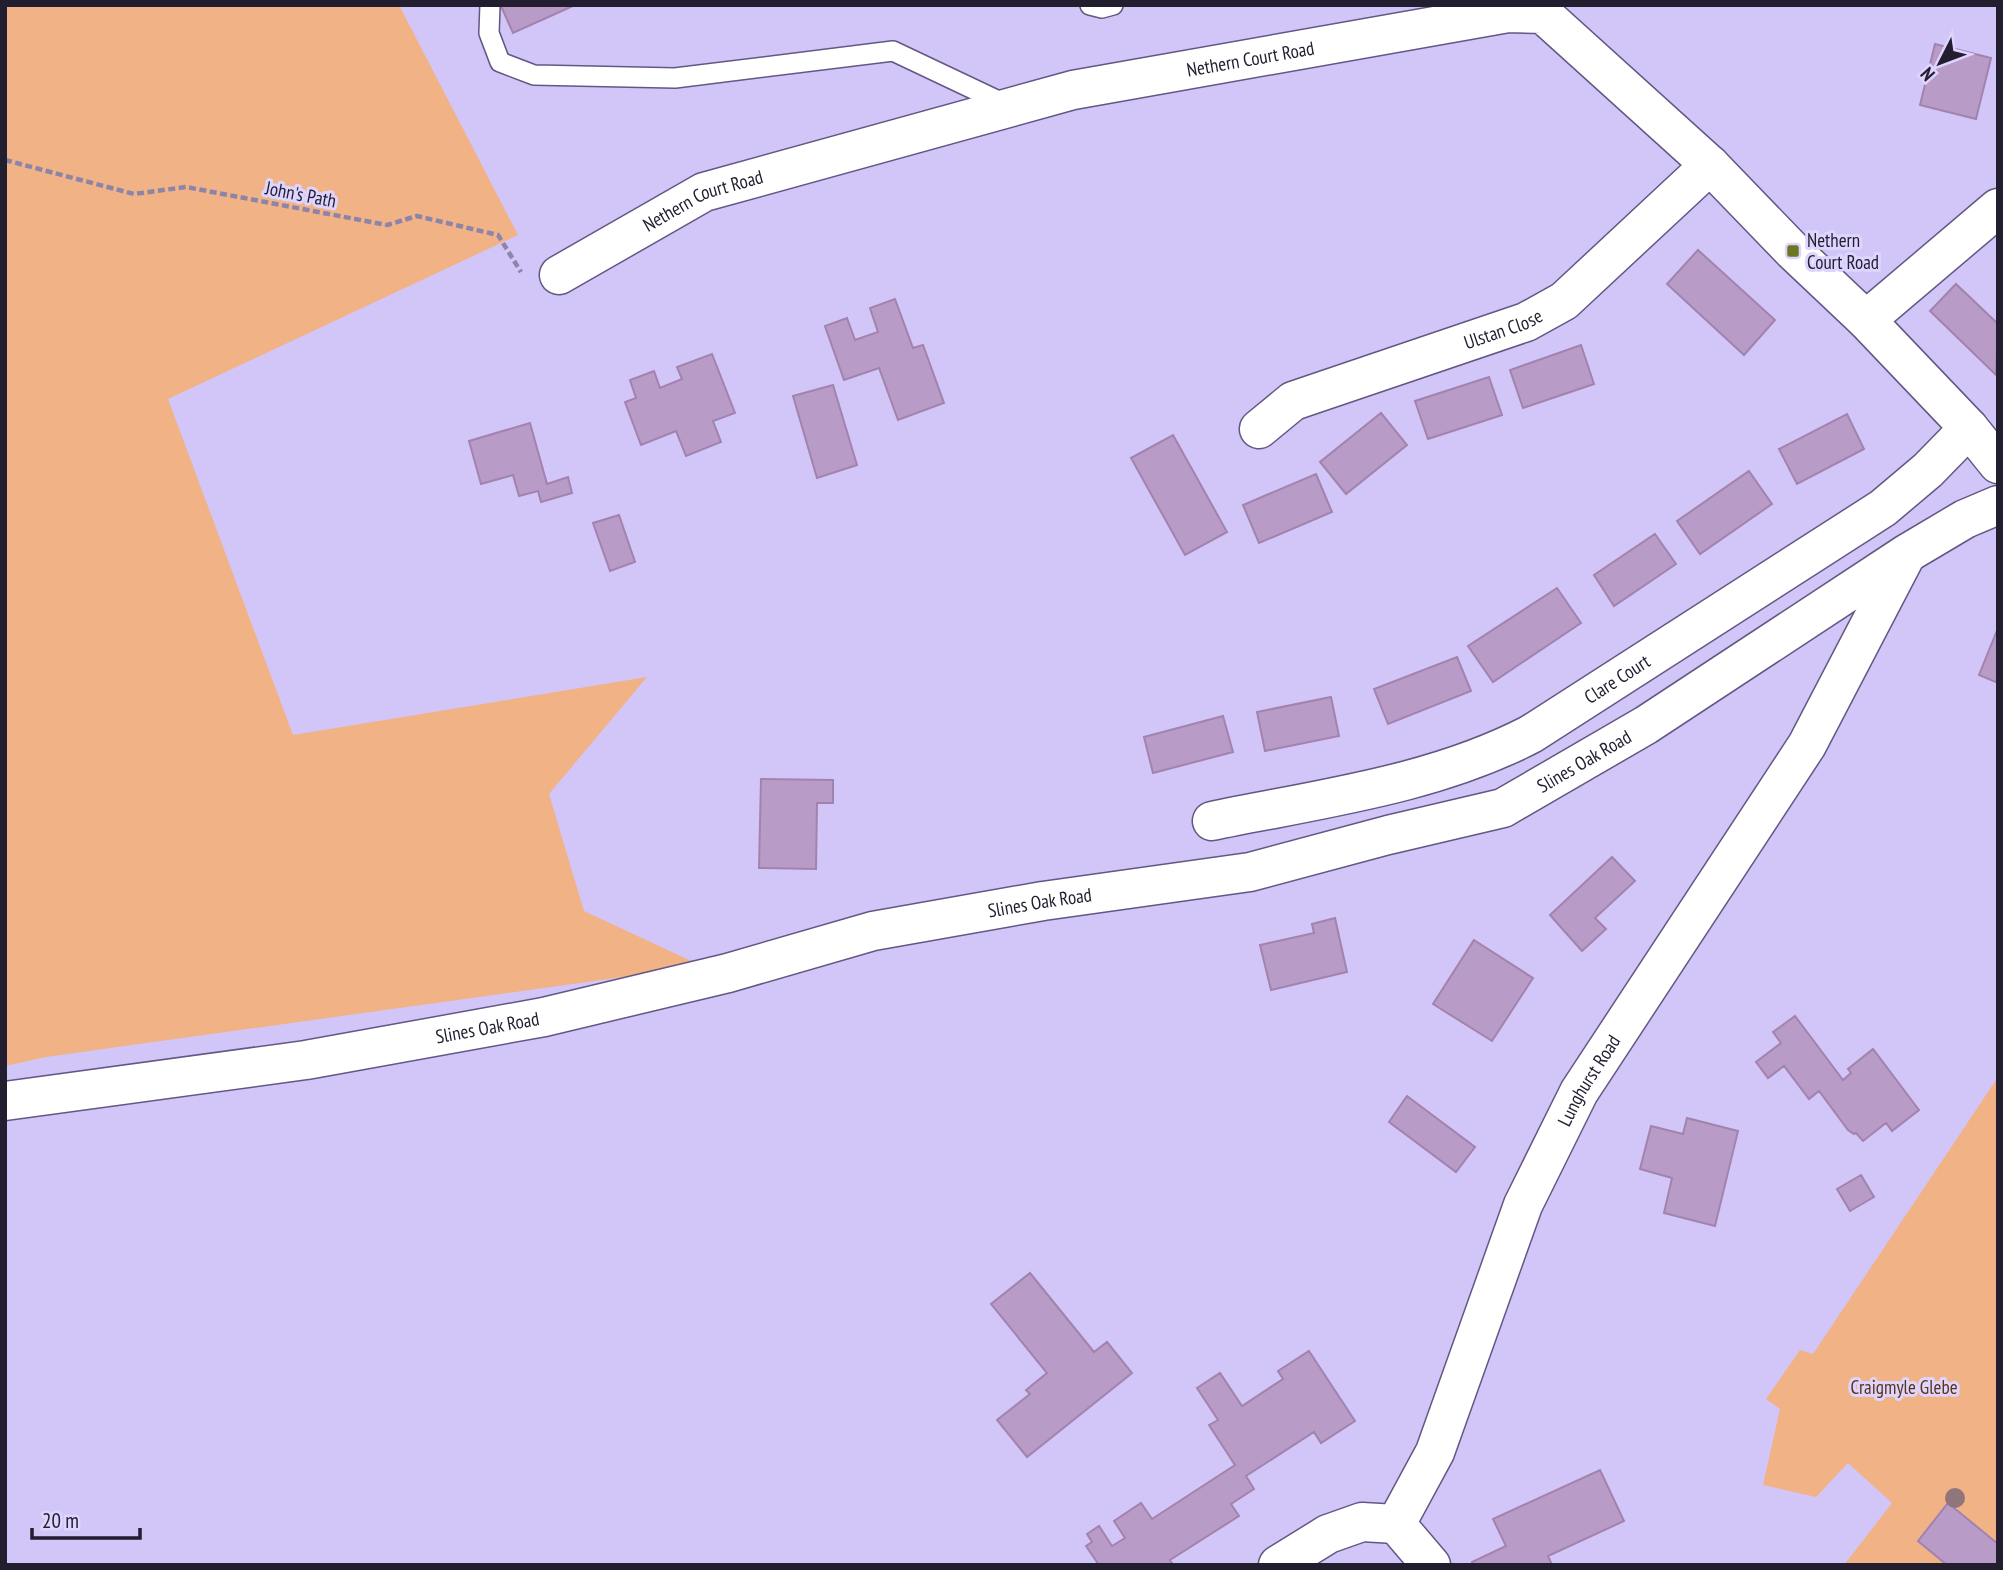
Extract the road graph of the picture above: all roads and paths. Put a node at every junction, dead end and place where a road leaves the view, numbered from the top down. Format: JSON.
{"nodes":[{"id":1,"x":490,"y":5,"type":"edge"},
{"id":2,"x":1090,"y":5,"type":"edge"},
{"id":3,"x":1113,"y":5,"type":"edge"},
{"id":4,"x":1475,"y":12,"type":"edge"},
{"id":5,"x":1011,"y":107,"type":"junction"},
{"id":6,"x":5,"y":160,"type":"edge"},
{"id":7,"x":1710,"y":165,"type":"junction"},
{"id":8,"x":1998,"y":208,"type":"edge"},
{"id":9,"x":559,"y":275,"type":"joint"},
{"id":10,"x":1866,"y":320,"type":"junction"},
{"id":11,"x":1969,"y":428,"type":"junction"},
{"id":12,"x":1259,"y":429,"type":"dead end"},
{"id":13,"x":1998,"y":464,"type":"edge"},
{"id":14,"x":1998,"y":505,"type":"edge"},
{"id":15,"x":1906,"y":554,"type":"junction"},
{"id":16,"x":1212,"y":821,"type":"dead end"},
{"id":17,"x":5,"y":1101,"type":"edge"},
{"id":18,"x":1396,"y":1524,"type":"junction"},
{"id":19,"x":1278,"y":1565,"type":"edge"},
{"id":20,"x":1431,"y":1565,"type":"edge"}],
"edges":[{"from":1,"to":5,"type":"lane"},
{"from":2,"to":3,"type":"lane"},
{"from":4,"to":5,"type":"street","name":"Nethern Court Road"},
{"from":4,"to":7,"type":"street","name":"Nethern Court Road"},
{"from":5,"to":9,"type":"street","name":"Nethern Court Road"},
{"from":6,"to":9,"type":"path","name":"John's Path"},
{"from":7,"to":10,"type":"street","name":"Nethern Court Road"},
{"from":7,"to":12,"type":"street","name":"Ulstan Close"},
{"from":8,"to":10,"type":"street"},
{"from":10,"to":11,"type":"street","name":"Nethern Court Road"},
{"from":11,"to":13,"type":"street","name":"Nethern Court Road"},
{"from":11,"to":16,"type":"street","name":"Clare Court"},
{"from":14,"to":15,"type":"street","name":"Slines Oak Road"},
{"from":15,"to":17,"type":"street","name":"Slines Oak Road"},
{"from":15,"to":18,"type":"street","name":"Lunghurst Road"},
{"from":18,"to":19,"type":"street"},
{"from":18,"to":20,"type":"street"}]}
